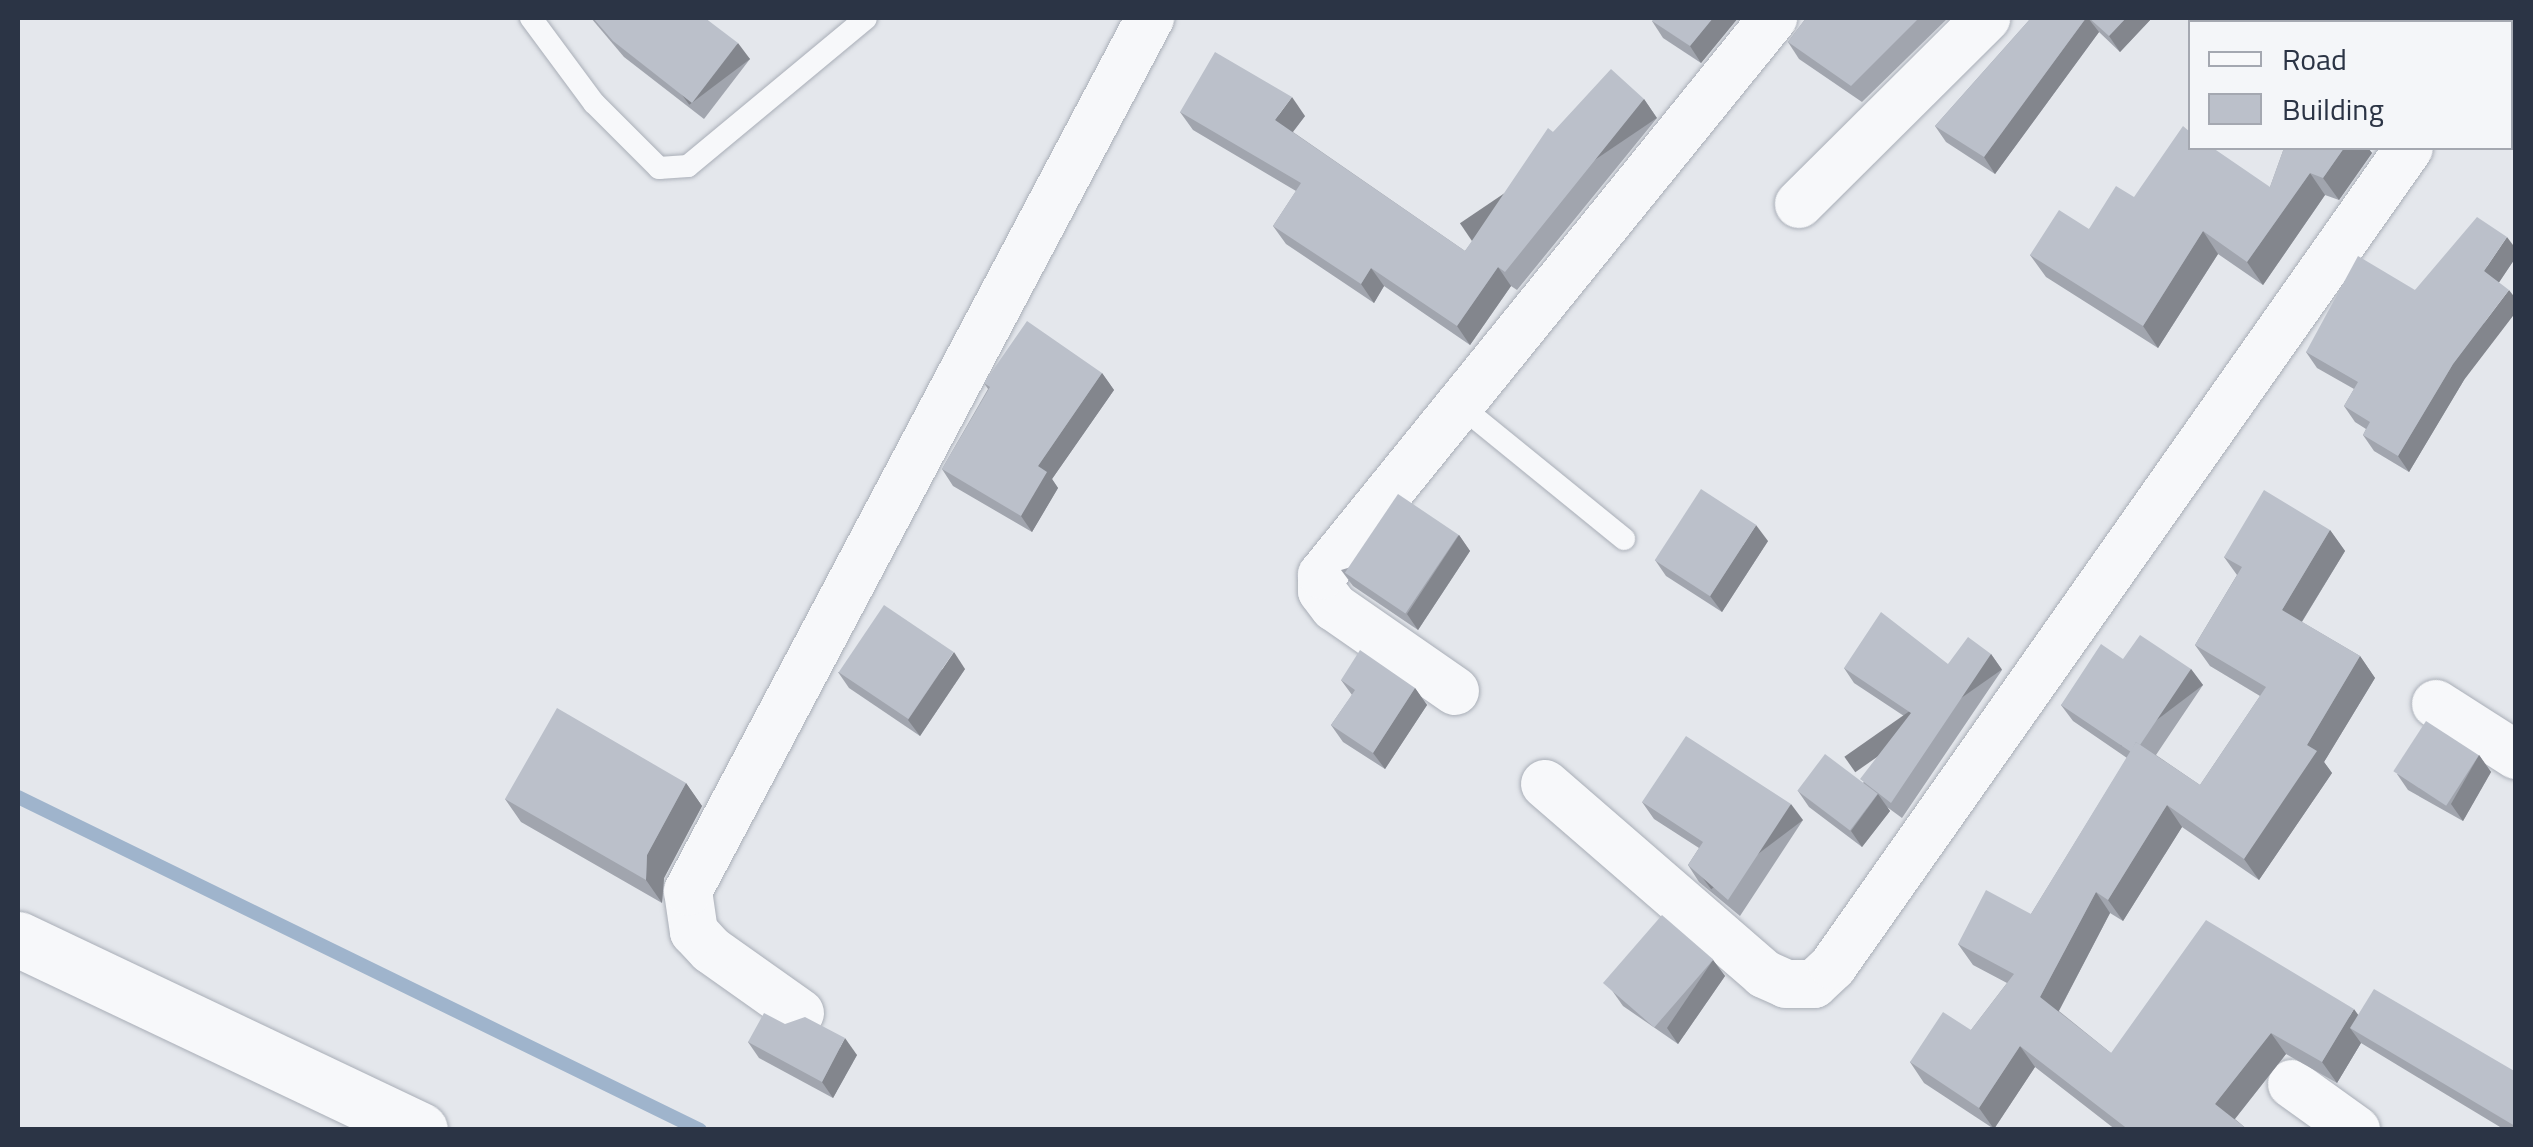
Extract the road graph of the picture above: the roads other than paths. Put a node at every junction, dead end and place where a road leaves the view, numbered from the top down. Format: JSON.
{"nodes":[{"id":1,"x":530,"y":18,"type":"edge"},
{"id":2,"x":866,"y":18,"type":"edge"},
{"id":3,"x":1150,"y":18,"type":"edge"},
{"id":4,"x":1773,"y":18,"type":"edge"},
{"id":5,"x":1986,"y":18,"type":"edge"},
{"id":6,"x":2409,"y":150,"type":"edge"},
{"id":7,"x":1799,"y":204,"type":"dead end"},
{"id":8,"x":1458,"y":404,"type":"junction"},
{"id":9,"x":1624,"y":538,"type":"dead end"},
{"id":10,"x":1456,"y":690,"type":"dead end"},
{"id":11,"x":2436,"y":704,"type":"dead end"},
{"id":12,"x":2516,"y":754,"type":"edge"},
{"id":13,"x":1545,"y":784,"type":"dead end"},
{"id":14,"x":18,"y":939,"type":"edge"},
{"id":15,"x":800,"y":1012,"type":"dead end"},
{"id":16,"x":2292,"y":1084,"type":"dead end"},
{"id":17,"x":420,"y":1130,"type":"edge"},
{"id":18,"x":2356,"y":1130,"type":"edge"}],
"edges":[{"from":1,"to":2,"type":"lane"},
{"from":3,"to":15,"type":"street"},
{"from":4,"to":8,"type":"street"},
{"from":5,"to":7,"type":"street"},
{"from":6,"to":13,"type":"street"},
{"from":8,"to":9,"type":"lane"},
{"from":8,"to":10,"type":"street"},
{"from":11,"to":12,"type":"street"},
{"from":14,"to":17,"type":"street"},
{"from":16,"to":18,"type":"street"}]}
